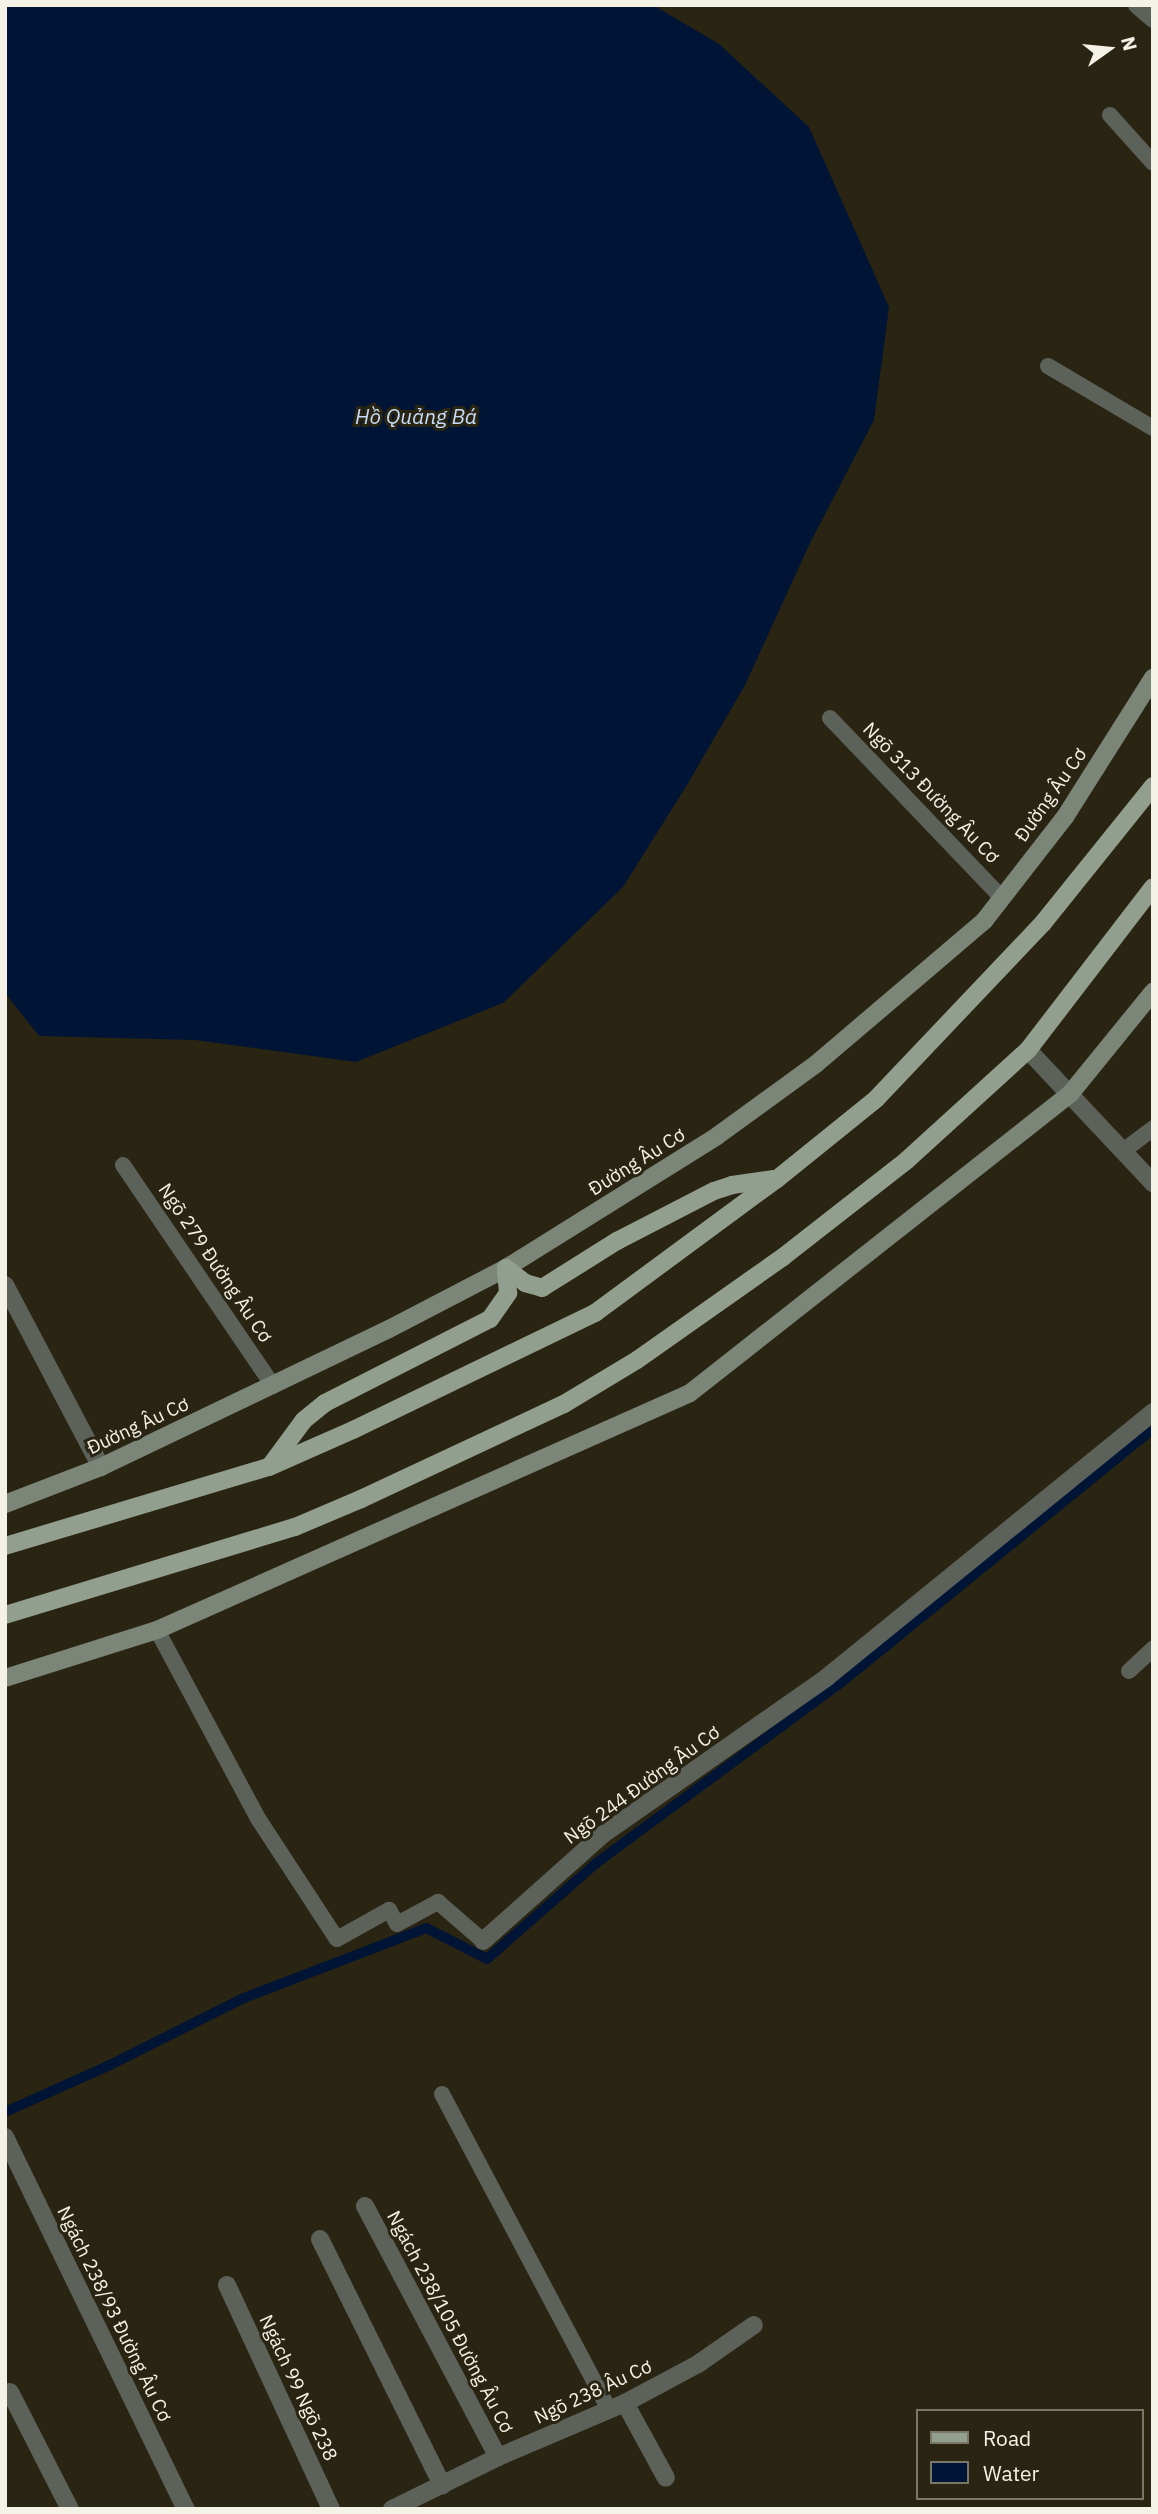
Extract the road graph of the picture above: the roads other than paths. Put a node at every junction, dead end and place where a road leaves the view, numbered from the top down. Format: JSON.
{"nodes":[{"id":1,"x":1137,"y":5,"type":"edge"},
{"id":2,"x":1153,"y":19,"type":"edge"},
{"id":3,"x":1110,"y":115,"type":"dead end"},
{"id":4,"x":1153,"y":163,"type":"edge"},
{"id":5,"x":1048,"y":366,"type":"dead end"},
{"id":6,"x":1153,"y":428,"type":"edge"},
{"id":7,"x":1153,"y":678,"type":"edge"},
{"id":8,"x":830,"y":718,"type":"dead end"},
{"id":9,"x":1153,"y":786,"type":"edge"},
{"id":10,"x":1153,"y":887,"type":"edge"},
{"id":11,"x":1002,"y":898,"type":"junction"},
{"id":12,"x":1153,"y":992,"type":"edge"},
{"id":13,"x":1028,"y":1050,"type":"junction"},
{"id":14,"x":1070,"y":1094,"type":"junction"},
{"id":15,"x":1153,"y":1128,"type":"edge"},
{"id":16,"x":1124,"y":1152,"type":"junction"},
{"id":17,"x":124,"y":1165,"type":"dead end"},
{"id":18,"x":777,"y":1179,"type":"junction"},
{"id":19,"x":1153,"y":1183,"type":"edge"},
{"id":20,"x":506,"y":1268,"type":"junction"},
{"id":21,"x":5,"y":1286,"type":"edge"},
{"id":22,"x":273,"y":1385,"type":"junction"},
{"id":23,"x":1153,"y":1412,"type":"edge"},
{"id":24,"x":101,"y":1467,"type":"junction"},
{"id":25,"x":269,"y":1467,"type":"junction"},
{"id":26,"x":5,"y":1504,"type":"edge"},
{"id":27,"x":5,"y":1546,"type":"edge"},
{"id":28,"x":5,"y":1615,"type":"edge"},
{"id":29,"x":157,"y":1630,"type":"junction"},
{"id":30,"x":1153,"y":1649,"type":"edge"},
{"id":31,"x":1129,"y":1671,"type":"dead end"},
{"id":32,"x":5,"y":1678,"type":"edge"},
{"id":33,"x":483,"y":1941,"type":"joint"},
{"id":34,"x":442,"y":2094,"type":"dead end"},
{"id":35,"x":5,"y":2137,"type":"edge"},
{"id":36,"x":365,"y":2206,"type":"dead end"},
{"id":37,"x":320,"y":2239,"type":"dead end"},
{"id":38,"x":227,"y":2284,"type":"dead end"},
{"id":39,"x":754,"y":2325,"type":"dead end"},
{"id":40,"x":10,"y":2392,"type":"dead end"},
{"id":41,"x":617,"y":2406,"type":"junction"},
{"id":42,"x":498,"y":2457,"type":"junction"},
{"id":43,"x":666,"y":2478,"type":"dead end"},
{"id":44,"x":442,"y":2485,"type":"junction"},
{"id":45,"x":399,"y":2507,"type":"edge"},
{"id":46,"x":70,"y":2509,"type":"edge"},
{"id":47,"x":186,"y":2509,"type":"edge"},
{"id":48,"x":331,"y":2509,"type":"edge"}],
"edges":[{"from":1,"to":2,"type":"street"},
{"from":3,"to":4,"type":"lane"},
{"from":5,"to":6,"type":"lane"},
{"from":7,"to":11,"type":"street","name":"Đường Âu Cơ"},
{"from":8,"to":11,"type":"lane","name":"Ngõ 313 Đường Âu Cơ"},
{"from":9,"to":18,"type":"main road"},
{"from":10,"to":13,"type":"main road"},
{"from":11,"to":20,"type":"street","name":"Đường Âu Cơ"},
{"from":12,"to":14,"type":"street"},
{"from":13,"to":14,"type":"street"},
{"from":13,"to":28,"type":"main road"},
{"from":14,"to":16,"type":"street"},
{"from":14,"to":29,"type":"street"},
{"from":15,"to":16,"type":"lane"},
{"from":16,"to":19,"type":"street"},
{"from":17,"to":22,"type":"lane","name":"Ngõ 279 Đường Âu Cơ"},
{"from":18,"to":20,"type":"main road"},
{"from":18,"to":25,"type":"main road"},
{"from":20,"to":22,"type":"street","name":"Đường Âu Cơ"},
{"from":20,"to":25,"type":"main road"},
{"from":21,"to":24,"type":"street"},
{"from":22,"to":24,"type":"street","name":"Đường Âu Cơ"},
{"from":23,"to":33,"type":"street","name":"Ngõ 244 Đường Âu Cơ"},
{"from":24,"to":26,"type":"street","name":"Đường Âu Cơ"},
{"from":25,"to":27,"type":"main road"},
{"from":29,"to":32,"type":"street"},
{"from":29,"to":33,"type":"lane","name":"Ngõ 244 Đường Âu Cơ"},
{"from":30,"to":31,"type":"lane"},
{"from":34,"to":41,"type":"lane"},
{"from":35,"to":47,"type":"street","name":"Ngách 238/93 Đường Âu Cơ"},
{"from":36,"to":42,"type":"street","name":"Ngách 238/105 Đường Âu Cơ"},
{"from":37,"to":44,"type":"street"},
{"from":38,"to":48,"type":"street","name":"Ngách 99 Ngõ 238"},
{"from":39,"to":41,"type":"street","name":"Ngõ 238 Âu Cơ"},
{"from":40,"to":46,"type":"street"},
{"from":41,"to":42,"type":"street","name":"Ngõ 238 Âu Cơ"},
{"from":41,"to":43,"type":"street"},
{"from":42,"to":44,"type":"street","name":"Ngõ 238 Âu Cơ"},
{"from":44,"to":45,"type":"street","name":"Ngõ 238 Âu Cơ"}]}
